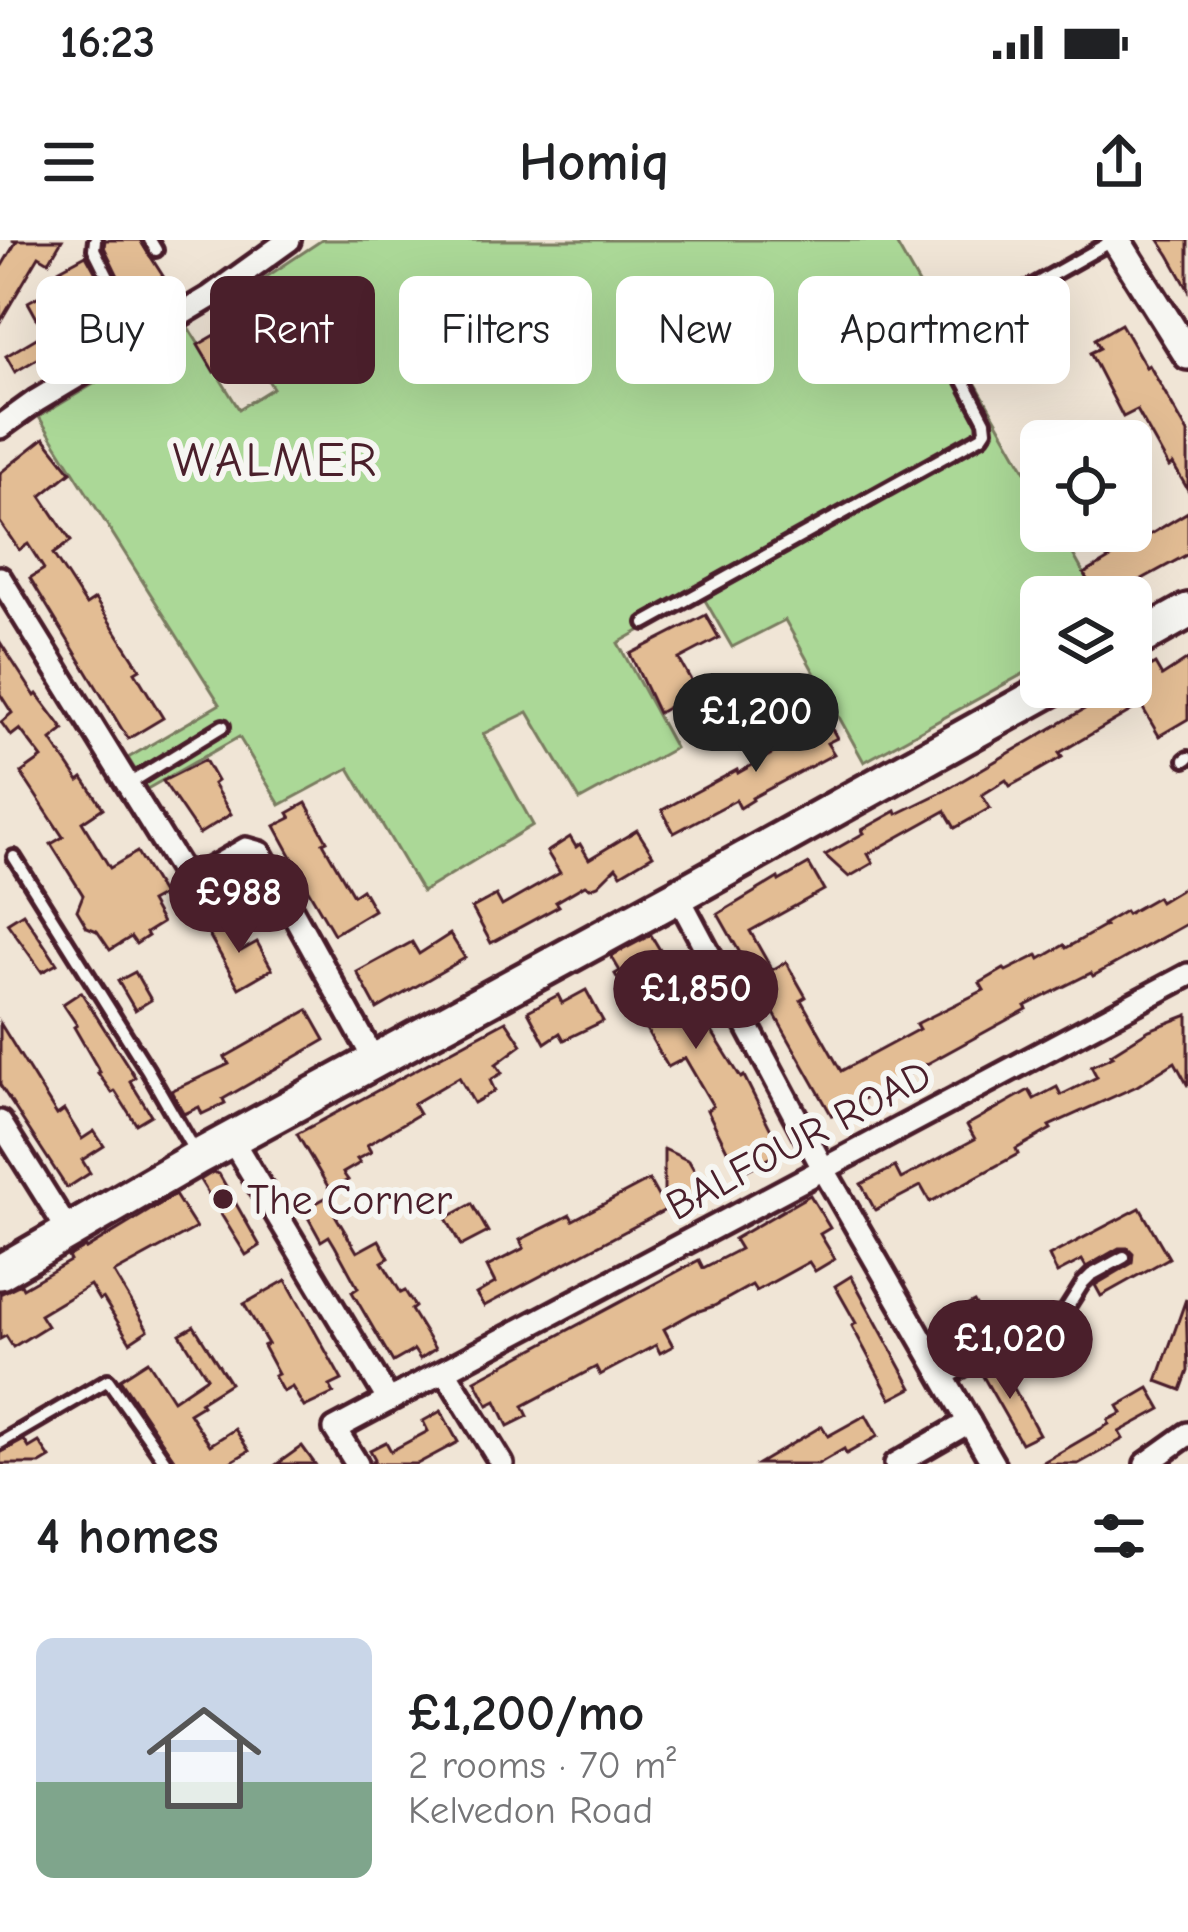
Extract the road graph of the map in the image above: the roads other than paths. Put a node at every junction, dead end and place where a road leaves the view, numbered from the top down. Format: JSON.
{"nodes":[{"id":1,"x":95,"y":240,"type":"edge"},
{"id":2,"x":290,"y":240,"type":"edge"},
{"id":3,"x":1115,"y":240,"type":"edge"},
{"id":4,"x":108,"y":276,"type":"edge"},
{"id":5,"x":1188,"y":355,"type":"edge"},
{"id":6,"x":0,"y":427,"type":"edge"},
{"id":7,"x":0,"y":578,"type":"edge"},
{"id":8,"x":1188,"y":611,"type":"edge"},
{"id":9,"x":645,"y":623,"type":"dead end"},
{"id":10,"x":1152,"y":631,"type":"edge"},
{"id":11,"x":1020,"y":706,"type":"edge"},
{"id":12,"x":223,"y":725,"type":"dead end"},
{"id":13,"x":127,"y":785,"type":"junction"},
{"id":14,"x":14,"y":857,"type":"dead end"},
{"id":15,"x":678,"y":896,"type":"junction"},
{"id":16,"x":1188,"y":975,"type":"edge"},
{"id":17,"x":375,"y":1060,"type":"junction"},
{"id":18,"x":0,"y":1122,"type":"edge"},
{"id":19,"x":232,"y":1140,"type":"junction"},
{"id":20,"x":198,"y":1157,"type":"junction"},
{"id":21,"x":824,"y":1170,"type":"junction"},
{"id":22,"x":69,"y":1232,"type":"junction"},
{"id":23,"x":1124,"y":1257,"type":"dead end"},
{"id":24,"x":0,"y":1272,"type":"edge"},
{"id":25,"x":445,"y":1371,"type":"junction"},
{"id":26,"x":945,"y":1380,"type":"junction"},
{"id":27,"x":388,"y":1399,"type":"junction"},
{"id":28,"x":969,"y":1422,"type":"junction"},
{"id":29,"x":1188,"y":1434,"type":"edge"},
{"id":30,"x":0,"y":1443,"type":"edge"},
{"id":31,"x":166,"y":1464,"type":"edge"},
{"id":32,"x":357,"y":1464,"type":"edge"},
{"id":33,"x":502,"y":1464,"type":"edge"},
{"id":34,"x":896,"y":1464,"type":"edge"},
{"id":35,"x":993,"y":1464,"type":"edge"},
{"id":36,"x":1146,"y":1464,"type":"edge"}],
"edges":[{"from":1,"to":4,"type":"lane"},
{"from":2,"to":6,"type":"street"},
{"from":3,"to":5,"type":"street"},
{"from":3,"to":9,"type":"lane"},
{"from":7,"to":13,"type":"street"},
{"from":8,"to":10,"type":"main road"},
{"from":11,"to":15,"type":"main road"},
{"from":12,"to":13,"type":"lane"},
{"from":13,"to":17,"type":"street"},
{"from":14,"to":20,"type":"lane"},
{"from":15,"to":17,"type":"main road"},
{"from":15,"to":21,"type":"street"},
{"from":16,"to":21,"type":"street","name":"BALFOUR ROAD"},
{"from":17,"to":19,"type":"main road"},
{"from":18,"to":22,"type":"street"},
{"from":19,"to":20,"type":"main road"},
{"from":19,"to":27,"type":"street"},
{"from":20,"to":22,"type":"main road"},
{"from":21,"to":25,"type":"street","name":"BALFOUR ROAD"},
{"from":21,"to":26,"type":"street"},
{"from":22,"to":24,"type":"main road"},
{"from":23,"to":26,"type":"lane"},
{"from":25,"to":27,"type":"street","name":"BALFOUR ROAD"},
{"from":25,"to":33,"type":"street"},
{"from":26,"to":28,"type":"street"},
{"from":27,"to":32,"type":"street","name":"BALFOUR ROAD"},
{"from":28,"to":34,"type":"street"},
{"from":28,"to":35,"type":"street"},
{"from":29,"to":36,"type":"street"},
{"from":30,"to":31,"type":"lane"}]}
